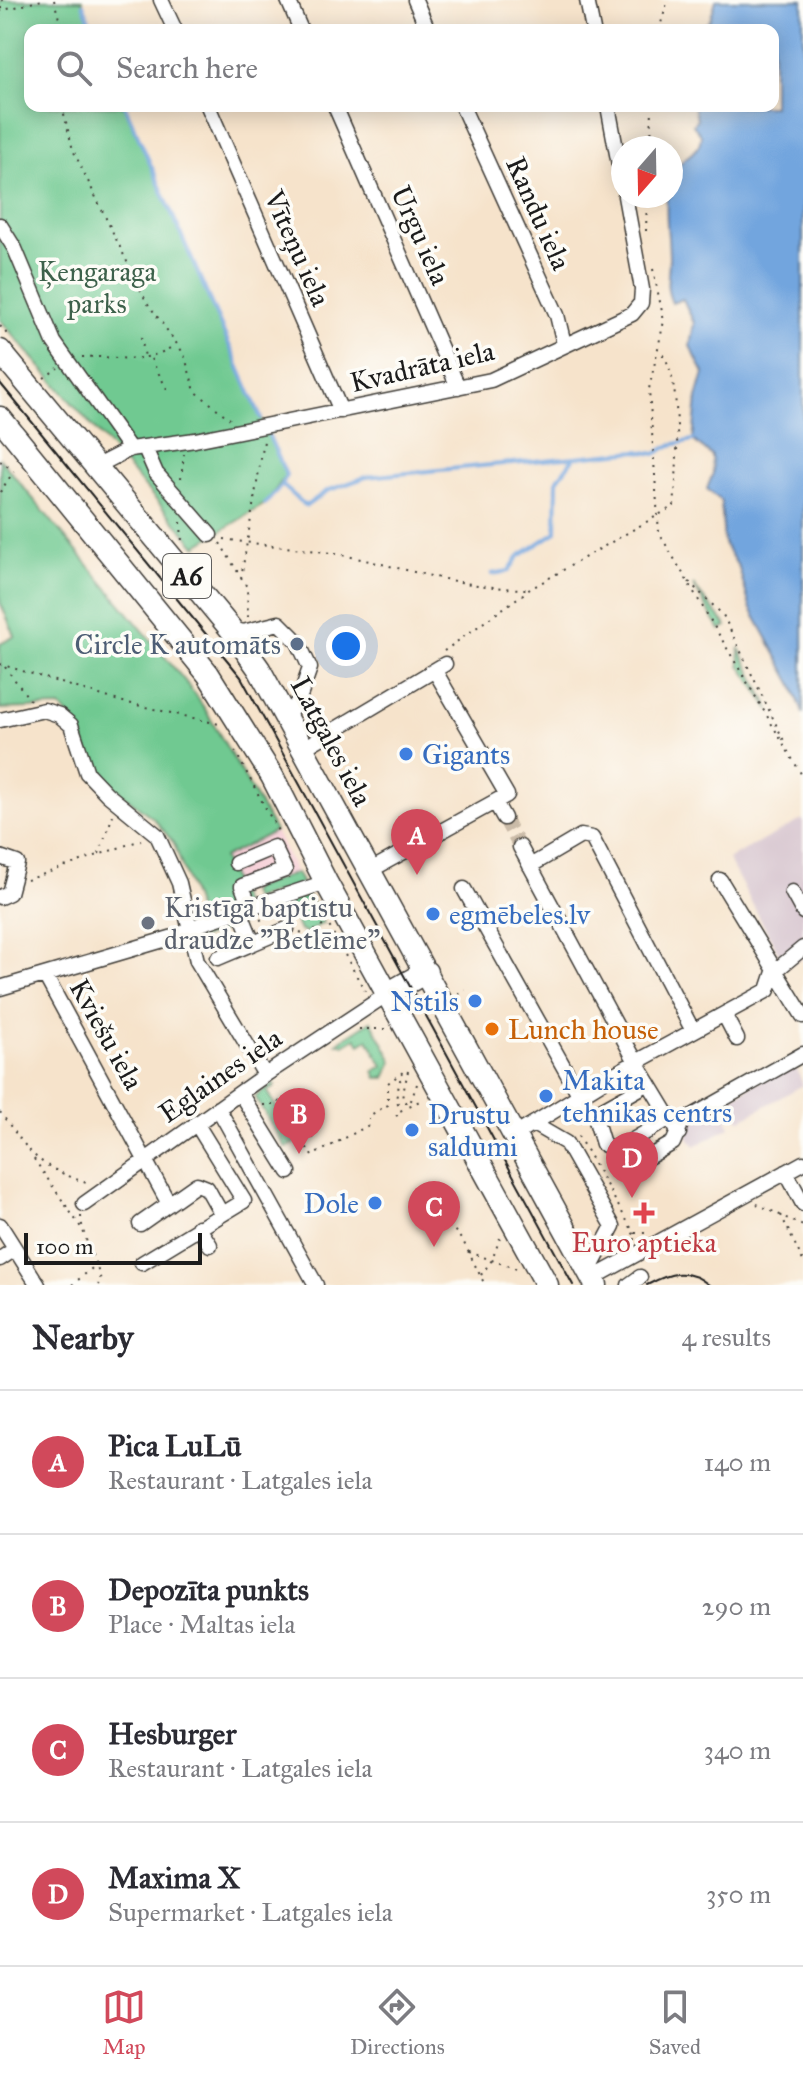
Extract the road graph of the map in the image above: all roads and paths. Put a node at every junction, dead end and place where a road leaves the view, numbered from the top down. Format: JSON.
{"nodes":[{"id":1,"x":2,"y":0,"type":"edge"},
{"id":2,"x":42,"y":0,"type":"edge"},
{"id":3,"x":54,"y":0,"type":"edge"},
{"id":4,"x":161,"y":0,"type":"edge"},
{"id":5,"x":288,"y":0,"type":"edge"},
{"id":6,"x":415,"y":0,"type":"edge"},
{"id":7,"x":587,"y":0,"type":"edge"},
{"id":8,"x":668,"y":0,"type":"edge"},
{"id":9,"x":1,"y":11,"type":"edge"},
{"id":10,"x":0,"y":17,"type":"edge"},
{"id":11,"x":60,"y":24,"type":"edge"},
{"id":12,"x":172,"y":24,"type":"edge"},
{"id":13,"x":298,"y":24,"type":"edge"},
{"id":14,"x":425,"y":24,"type":"edge"},
{"id":15,"x":592,"y":24,"type":"edge"},
{"id":16,"x":661,"y":24,"type":"edge"},
{"id":17,"x":64,"y":112,"type":"edge"},
{"id":18,"x":211,"y":112,"type":"edge"},
{"id":19,"x":338,"y":112,"type":"edge"},
{"id":20,"x":465,"y":112,"type":"edge"},
{"id":21,"x":609,"y":112,"type":"edge"},
{"id":22,"x":652,"y":112,"type":"edge"},
{"id":23,"x":614,"y":136,"type":"edge"},
{"id":24,"x":651,"y":136,"type":"edge"},
{"id":25,"x":627,"y":208,"type":"edge"},
{"id":26,"x":647,"y":208,"type":"edge"},
{"id":27,"x":0,"y":225,"type":"edge"},
{"id":28,"x":646,"y":240,"type":"dead end"},
{"id":29,"x":652,"y":267,"type":"dead end"},
{"id":30,"x":662,"y":308,"type":"junction"},
{"id":31,"x":653,"y":310,"type":"dead end"},
{"id":32,"x":141,"y":337,"type":"dead end"},
{"id":33,"x":177,"y":344,"type":"junction"},
{"id":34,"x":564,"y":344,"type":"junction"},
{"id":35,"x":0,"y":351,"type":"edge"},
{"id":36,"x":657,"y":351,"type":"junction"},
{"id":37,"x":145,"y":358,"type":"junction"},
{"id":38,"x":113,"y":359,"type":"dead end"},
{"id":39,"x":151,"y":359,"type":"junction"},
{"id":40,"x":458,"y":387,"type":"junction"},
{"id":41,"x":167,"y":389,"type":"dead end"},
{"id":42,"x":341,"y":411,"type":"junction"},
{"id":43,"x":0,"y":418,"type":"edge"},
{"id":44,"x":269,"y":425,"type":"junction"},
{"id":45,"x":242,"y":430,"type":"junction"},
{"id":46,"x":137,"y":448,"type":"junction"},
{"id":47,"x":0,"y":461,"type":"edge"},
{"id":48,"x":95,"y":467,"type":"junction"},
{"id":49,"x":0,"y":492,"type":"edge"},
{"id":50,"x":656,"y":518,"type":"junction"},
{"id":51,"x":214,"y":537,"type":"junction"},
{"id":52,"x":249,"y":542,"type":"junction"},
{"id":53,"x":241,"y":578,"type":"junction"},
{"id":54,"x":688,"y":582,"type":"junction"},
{"id":55,"x":530,"y":589,"type":"junction"},
{"id":56,"x":735,"y":624,"type":"dead end"},
{"id":57,"x":239,"y":627,"type":"junction"},
{"id":58,"x":729,"y":627,"type":"junction"},
{"id":59,"x":734,"y":638,"type":"junction"},
{"id":60,"x":725,"y":643,"type":"junction"},
{"id":61,"x":454,"y":646,"type":"dead end"},
{"id":62,"x":0,"y":664,"type":"edge"},
{"id":63,"x":44,"y":710,"type":"junction"},
{"id":64,"x":215,"y":715,"type":"dead end"},
{"id":65,"x":783,"y":715,"type":"dead end"},
{"id":66,"x":286,"y":716,"type":"junction"},
{"id":67,"x":221,"y":719,"type":"dead end"},
{"id":68,"x":776,"y":719,"type":"junction"},
{"id":69,"x":0,"y":720,"type":"edge"},
{"id":70,"x":228,"y":732,"type":"dead end"},
{"id":71,"x":786,"y":747,"type":"junction"},
{"id":72,"x":304,"y":748,"type":"junction"},
{"id":73,"x":803,"y":777,"type":"edge"},
{"id":74,"x":115,"y":800,"type":"junction"},
{"id":75,"x":495,"y":802,"type":"junction"},
{"id":76,"x":504,"y":818,"type":"tunnel mouth"},
{"id":77,"x":157,"y":835,"type":"junction"},
{"id":78,"x":285,"y":836,"type":"dead end"},
{"id":79,"x":282,"y":840,"type":"dead end"},
{"id":80,"x":520,"y":847,"type":"tunnel mouth"},
{"id":81,"x":99,"y":855,"type":"junction"},
{"id":82,"x":0,"y":857,"type":"edge"},
{"id":83,"x":236,"y":863,"type":"dead end"},
{"id":84,"x":530,"y":866,"type":"junction"},
{"id":85,"x":369,"y":871,"type":"junction"},
{"id":86,"x":13,"y":879,"type":"junction"},
{"id":87,"x":720,"y":880,"type":"dead end"},
{"id":88,"x":316,"y":886,"type":"junction"},
{"id":89,"x":464,"y":889,"type":"dead end"},
{"id":90,"x":792,"y":892,"type":"dead end"},
{"id":91,"x":0,"y":897,"type":"edge"},
{"id":92,"x":245,"y":909,"type":"junction"},
{"id":93,"x":289,"y":910,"type":"dead end"},
{"id":94,"x":803,"y":912,"type":"edge"},
{"id":95,"x":327,"y":924,"type":"junction"},
{"id":96,"x":190,"y":929,"type":"junction"},
{"id":97,"x":295,"y":929,"type":"junction"},
{"id":98,"x":253,"y":943,"type":"junction"},
{"id":99,"x":803,"y":948,"type":"edge"},
{"id":100,"x":218,"y":958,"type":"dead end"},
{"id":101,"x":426,"y":972,"type":"junction"},
{"id":102,"x":774,"y":972,"type":"junction"},
{"id":103,"x":46,"y":977,"type":"junction"},
{"id":104,"x":0,"y":988,"type":"edge"},
{"id":105,"x":465,"y":990,"type":"dead end"},
{"id":106,"x":380,"y":995,"type":"junction"},
{"id":107,"x":456,"y":995,"type":"dead end"},
{"id":108,"x":724,"y":1014,"type":"junction"},
{"id":109,"x":803,"y":1016,"type":"edge"},
{"id":110,"x":359,"y":1029,"type":"dead end"},
{"id":111,"x":386,"y":1030,"type":"dead end"},
{"id":112,"x":693,"y":1031,"type":"junction"},
{"id":113,"x":737,"y":1039,"type":"dead end"},
{"id":114,"x":803,"y":1054,"type":"edge"},
{"id":115,"x":636,"y":1062,"type":"junction"},
{"id":116,"x":265,"y":1075,"type":"junction"},
{"id":117,"x":406,"y":1077,"type":"junction"},
{"id":118,"x":649,"y":1083,"type":"junction"},
{"id":119,"x":417,"y":1084,"type":"dead end"},
{"id":120,"x":240,"y":1093,"type":"junction"},
{"id":121,"x":288,"y":1097,"type":"dead end"},
{"id":122,"x":577,"y":1097,"type":"junction"},
{"id":123,"x":425,"y":1099,"type":"dead end"},
{"id":124,"x":255,"y":1105,"type":"dead end"},
{"id":125,"x":409,"y":1106,"type":"junction"},
{"id":126,"x":218,"y":1108,"type":"junction"},
{"id":127,"x":0,"y":1112,"type":"edge"},
{"id":128,"x":594,"y":1114,"type":"junction"},
{"id":129,"x":396,"y":1116,"type":"dead end"},
{"id":130,"x":670,"y":1118,"type":"junction"},
{"id":131,"x":196,"y":1123,"type":"junction"},
{"id":132,"x":525,"y":1130,"type":"junction"},
{"id":133,"x":679,"y":1133,"type":"junction"},
{"id":134,"x":313,"y":1137,"type":"dead end"},
{"id":135,"x":349,"y":1137,"type":"junction"},
{"id":136,"x":352,"y":1142,"type":"dead end"},
{"id":137,"x":329,"y":1147,"type":"junction"},
{"id":138,"x":332,"y":1153,"type":"dead end"},
{"id":139,"x":31,"y":1155,"type":"junction"},
{"id":140,"x":146,"y":1158,"type":"junction"},
{"id":141,"x":803,"y":1163,"type":"edge"},
{"id":142,"x":289,"y":1172,"type":"dead end"},
{"id":143,"x":622,"y":1172,"type":"dead end"},
{"id":144,"x":786,"y":1172,"type":"junction"},
{"id":145,"x":104,"y":1190,"type":"junction"},
{"id":146,"x":84,"y":1204,"type":"joint"},
{"id":147,"x":169,"y":1204,"type":"junction"},
{"id":148,"x":626,"y":1204,"type":"dead end"},
{"id":149,"x":803,"y":1204,"type":"edge"},
{"id":150,"x":747,"y":1205,"type":"dead end"},
{"id":151,"x":620,"y":1207,"type":"dead end"},
{"id":152,"x":221,"y":1213,"type":"junction"},
{"id":153,"x":780,"y":1213,"type":"junction"},
{"id":154,"x":445,"y":1218,"type":"dead end"},
{"id":155,"x":140,"y":1224,"type":"dead end"},
{"id":156,"x":0,"y":1225,"type":"edge"},
{"id":157,"x":803,"y":1226,"type":"edge"},
{"id":158,"x":198,"y":1227,"type":"junction"},
{"id":159,"x":82,"y":1229,"type":"junction"},
{"id":160,"x":500,"y":1238,"type":"dead end"},
{"id":161,"x":210,"y":1245,"type":"dead end"},
{"id":162,"x":15,"y":1249,"type":"junction"},
{"id":163,"x":468,"y":1251,"type":"junction"},
{"id":164,"x":0,"y":1259,"type":"edge"},
{"id":165,"x":492,"y":1260,"type":"junction"},
{"id":166,"x":803,"y":1261,"type":"edge"},
{"id":167,"x":142,"y":1263,"type":"dead end"},
{"id":168,"x":97,"y":1264,"type":"junction"},
{"id":169,"x":480,"y":1276,"type":"junction"},
{"id":170,"x":535,"y":1276,"type":"edge"},
{"id":171,"x":592,"y":1278,"type":"edge"},
{"id":172,"x":100,"y":1284,"type":"edge"},
{"id":173,"x":38,"y":1285,"type":"edge"},
{"id":174,"x":72,"y":1285,"type":"edge"},
{"id":175,"x":316,"y":1285,"type":"edge"},
{"id":176,"x":485,"y":1285,"type":"edge"}],
"edges":[{"from":1,"to":9,"type":"path"},
{"from":2,"to":9,"type":"path"},
{"from":3,"to":11,"type":"path"},
{"from":4,"to":12,"type":"street"},
{"from":5,"to":13,"type":"street"},
{"from":6,"to":14,"type":"street"},
{"from":7,"to":15,"type":"street"},
{"from":8,"to":16,"type":"path"},
{"from":9,"to":10,"type":"path"},
{"from":17,"to":33,"type":"path"},
{"from":18,"to":42,"type":"street","name":"Vīteņu iela"},
{"from":19,"to":40,"type":"street","name":"Urgu iela"},
{"from":20,"to":34,"type":"street","name":"Randu iela"},
{"from":21,"to":23,"type":"street"},
{"from":22,"to":24,"type":"path"},
{"from":25,"to":34,"type":"street","name":"Kvadrāta iela"},
{"from":26,"to":28,"type":"path"},
{"from":27,"to":46,"type":"street"},
{"from":29,"to":30,"type":"path"},
{"from":30,"to":31,"type":"path"},
{"from":30,"to":36,"type":"path"},
{"from":32,"to":37,"type":"path"},
{"from":33,"to":39,"type":"path"},
{"from":33,"to":45,"type":"path"},
{"from":34,"to":40,"type":"street","name":"Kvadrāta iela"},
{"from":35,"to":48,"type":"highway","name":"Latgales iela","number":"A6"},
{"from":36,"to":50,"type":"path"},
{"from":36,"to":50,"type":"path"},
{"from":37,"to":38,"type":"path"},
{"from":37,"to":39,"type":"path"},
{"from":39,"to":41,"type":"path"},
{"from":40,"to":42,"type":"street","name":"Kvadrāta iela"},
{"from":42,"to":44,"type":"street","name":"Kvadrāta iela"},
{"from":43,"to":88,"type":"highway","number":"A6"},
{"from":44,"to":45,"type":"street","name":"Kvadrāta iela"},
{"from":44,"to":52,"type":"path"},
{"from":45,"to":46,"type":"street","name":"Kvadrāta iela"},
{"from":46,"to":48,"type":"street","name":"Kvadrāta iela"},
{"from":46,"to":51,"type":"street"},
{"from":47,"to":49,"type":"path"},
{"from":48,"to":57,"type":"highway","name":"Latgales iela","number":"A6"},
{"from":50,"to":54,"type":"path"},
{"from":50,"to":55,"type":"path"},
{"from":51,"to":52,"type":"path"},
{"from":51,"to":53,"type":"path"},
{"from":52,"to":53,"type":"path"},
{"from":52,"to":55,"type":"path"},
{"from":53,"to":57,"type":"path"},
{"from":54,"to":58,"type":"path"},
{"from":54,"to":60,"type":"path"},
{"from":55,"to":61,"type":"path"},
{"from":56,"to":58,"type":"path"},
{"from":57,"to":66,"type":"highway","name":"Latgales iela","number":"A6"},
{"from":57,"to":66,"type":"street"},
{"from":58,"to":59,"type":"path"},
{"from":59,"to":60,"type":"path"},
{"from":59,"to":68,"type":"path"},
{"from":60,"to":71,"type":"path"},
{"from":62,"to":63,"type":"path"},
{"from":62,"to":64,"type":"path"},
{"from":63,"to":69,"type":"street"},
{"from":63,"to":74,"type":"street"},
{"from":65,"to":68,"type":"path"},
{"from":66,"to":72,"type":"highway","name":"Latgales iela","number":"A6"},
{"from":67,"to":70,"type":"path"},
{"from":68,"to":71,"type":"path"},
{"from":71,"to":73,"type":"path"},
{"from":72,"to":75,"type":"street"},
{"from":72,"to":85,"type":"highway","name":"Latgales iela","number":"A6"},
{"from":74,"to":77,"type":"street"},
{"from":74,"to":81,"type":"path"},
{"from":75,"to":76,"type":"street"},
{"from":75,"to":85,"type":"street"},
{"from":77,"to":81,"type":"path"},
{"from":77,"to":96,"type":"street"},
{"from":78,"to":79,"type":"path"},
{"from":80,"to":84,"type":"street"},
{"from":81,"to":86,"type":"path"},
{"from":82,"to":86,"type":"street"},
{"from":83,"to":92,"type":"street"},
{"from":84,"to":112,"type":"street"},
{"from":84,"to":115,"type":"street"},
{"from":85,"to":101,"type":"highway","name":"Latgales iela","number":"A6"},
{"from":86,"to":91,"type":"street"},
{"from":87,"to":102,"type":"street"},
{"from":88,"to":92,"type":"street"},
{"from":88,"to":95,"type":"path"},
{"from":88,"to":106,"type":"highway","number":"A6"},
{"from":88,"to":106,"type":"path"},
{"from":89,"to":122,"type":"street"},
{"from":90,"to":94,"type":"street"},
{"from":92,"to":96,"type":"street"},
{"from":92,"to":98,"type":"street"},
{"from":93,"to":97,"type":"path"},
{"from":95,"to":97,"type":"path"},
{"from":95,"to":106,"type":"path"},
{"from":96,"to":103,"type":"street"},
{"from":96,"to":116,"type":"street"},
{"from":97,"to":98,"type":"street"},
{"from":98,"to":100,"type":"street"},
{"from":99,"to":102,"type":"street"},
{"from":101,"to":106,"type":"highway"},
{"from":101,"to":132,"type":"highway","name":"Latgales iela","number":"A6"},
{"from":102,"to":108,"type":"street"},
{"from":102,"to":109,"type":"street"},
{"from":103,"to":104,"type":"street"},
{"from":103,"to":140,"type":"street","name":"Kviešu iela"},
{"from":105,"to":107,"type":"path"},
{"from":106,"to":116,"type":"street","name":"Eglaines iela"},
{"from":106,"to":170,"type":"highway","number":"A6"},
{"from":108,"to":112,"type":"street"},
{"from":108,"to":113,"type":"street"},
{"from":110,"to":111,"type":"path"},
{"from":112,"to":115,"type":"street"},
{"from":114,"to":133,"type":"street"},
{"from":115,"to":118,"type":"street"},
{"from":115,"to":122,"type":"street"},
{"from":116,"to":120,"type":"street","name":"Eglaines iela"},
{"from":117,"to":125,"type":"path"},
{"from":117,"to":129,"type":"path"},
{"from":117,"to":135,"type":"path"},
{"from":118,"to":128,"type":"street"},
{"from":118,"to":130,"type":"street"},
{"from":119,"to":125,"type":"path"},
{"from":120,"to":126,"type":"street","name":"Eglaines iela"},
{"from":120,"to":142,"type":"street"},
{"from":121,"to":124,"type":"path"},
{"from":122,"to":128,"type":"street"},
{"from":122,"to":132,"type":"street"},
{"from":123,"to":125,"type":"path"},
{"from":126,"to":131,"type":"street","name":"Eglaines iela"},
{"from":126,"to":175,"type":"street"},
{"from":127,"to":139,"type":"path"},
{"from":128,"to":130,"type":"street"},
{"from":130,"to":133,"type":"street"},
{"from":131,"to":140,"type":"street","name":"Eglaines iela"},
{"from":131,"to":152,"type":"street"},
{"from":132,"to":171,"type":"highway","name":"Latgales iela","number":"A6"},
{"from":132,"to":171,"type":"street"},
{"from":133,"to":143,"type":"street"},
{"from":134,"to":137,"type":"path"},
{"from":135,"to":136,"type":"path"},
{"from":135,"to":137,"type":"path"},
{"from":137,"to":138,"type":"path"},
{"from":139,"to":145,"type":"path"},
{"from":139,"to":159,"type":"path"},
{"from":140,"to":145,"type":"street","name":"Eglaines iela"},
{"from":140,"to":147,"type":"street","name":"Kviešu iela"},
{"from":141,"to":144,"type":"street"},
{"from":144,"to":149,"type":"street"},
{"from":144,"to":171,"type":"street"},
{"from":145,"to":146,"type":"street","name":"Eglaines iela"},
{"from":146,"to":159,"type":"path"},
{"from":147,"to":152,"type":"street"},
{"from":147,"to":155,"type":"street"},
{"from":148,"to":151,"type":"path"},
{"from":150,"to":153,"type":"path"},
{"from":152,"to":158,"type":"street"},
{"from":153,"to":157,"type":"path"},
{"from":153,"to":166,"type":"path"},
{"from":154,"to":163,"type":"path"},
{"from":156,"to":162,"type":"street"},
{"from":158,"to":161,"type":"street"},
{"from":158,"to":167,"type":"street"},
{"from":159,"to":168,"type":"path"},
{"from":160,"to":165,"type":"path"},
{"from":162,"to":164,"type":"street"},
{"from":162,"to":173,"type":"street"},
{"from":163,"to":165,"type":"path"},
{"from":163,"to":169,"type":"path"},
{"from":165,"to":169,"type":"path"},
{"from":165,"to":170,"type":"path"},
{"from":168,"to":172,"type":"path"},
{"from":168,"to":174,"type":"path"},
{"from":169,"to":176,"type":"path"}]}
